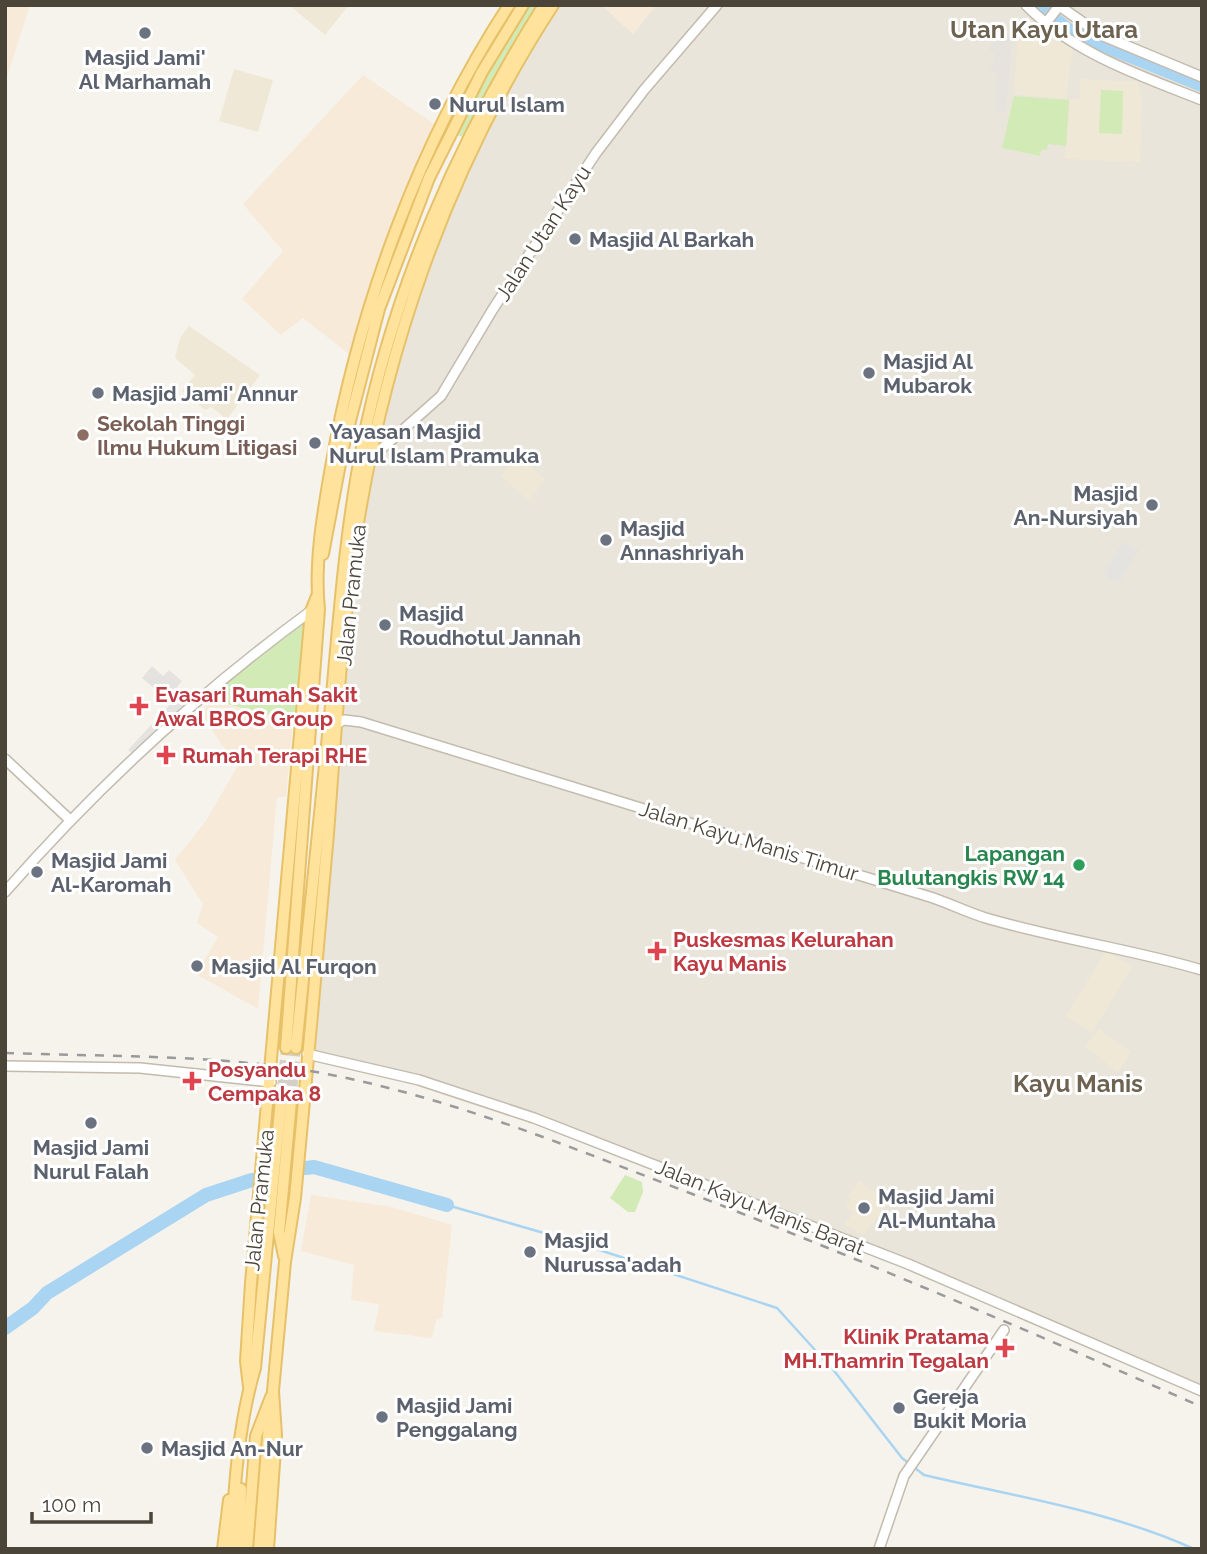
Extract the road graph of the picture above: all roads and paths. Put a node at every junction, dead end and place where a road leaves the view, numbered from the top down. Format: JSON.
{"nodes":[{"id":1,"x":509,"y":5,"type":"edge"},
{"id":2,"x":523,"y":5,"type":"edge"},
{"id":3,"x":544,"y":5,"type":"edge"},
{"id":4,"x":553,"y":5,"type":"edge"},
{"id":5,"x":717,"y":5,"type":"edge"},
{"id":6,"x":1026,"y":5,"type":"edge"},
{"id":7,"x":1058,"y":7,"type":"edge"},
{"id":8,"x":1047,"y":21,"type":"junction"},
{"id":9,"x":501,"y":40,"type":"junction"},
{"id":10,"x":517,"y":47,"type":"junction"},
{"id":11,"x":1202,"y":77,"type":"edge"},
{"id":12,"x":1202,"y":100,"type":"edge"},
{"id":13,"x":479,"y":120,"type":"junction"},
{"id":14,"x":478,"y":140,"type":"junction"},
{"id":15,"x":418,"y":204,"type":"junction"},
{"id":16,"x":404,"y":216,"type":"junction"},
{"id":17,"x":400,"y":253,"type":"junction"},
{"id":18,"x":385,"y":266,"type":"junction"},
{"id":19,"x":370,"y":459,"type":"junction"},
{"id":20,"x":320,"y":564,"type":"junction"},
{"id":21,"x":318,"y":596,"type":"junction"},
{"id":22,"x":311,"y":611,"type":"junction"},
{"id":23,"x":338,"y":723,"type":"junction"},
{"id":24,"x":5,"y":759,"type":"edge"},
{"id":25,"x":69,"y":819,"type":"junction"},
{"id":26,"x":288,"y":876,"type":"junction"},
{"id":27,"x":323,"y":885,"type":"junction"},
{"id":28,"x":5,"y":892,"type":"edge"},
{"id":29,"x":299,"y":901,"type":"junction"},
{"id":30,"x":309,"y":909,"type":"junction"},
{"id":31,"x":1202,"y":970,"type":"edge"},
{"id":32,"x":307,"y":1054,"type":"junction"},
{"id":33,"x":5,"y":1066,"type":"edge"},
{"id":34,"x":271,"y":1082,"type":"junction"},
{"id":35,"x":273,"y":1177,"type":"junction"},
{"id":36,"x":260,"y":1198,"type":"junction"},
{"id":37,"x":269,"y":1221,"type":"junction"},
{"id":38,"x":285,"y":1262,"type":"junction"},
{"id":39,"x":1004,"y":1330,"type":"dead end"},
{"id":40,"x":249,"y":1387,"type":"junction"},
{"id":41,"x":273,"y":1391,"type":"junction"},
{"id":42,"x":1202,"y":1391,"type":"edge"},
{"id":43,"x":238,"y":1472,"type":"junction"},
{"id":44,"x":236,"y":1487,"type":"junction"},
{"id":45,"x":223,"y":1549,"type":"edge"},
{"id":46,"x":231,"y":1549,"type":"edge"},
{"id":47,"x":239,"y":1549,"type":"edge"},
{"id":48,"x":247,"y":1549,"type":"edge"},
{"id":49,"x":258,"y":1549,"type":"edge"},
{"id":50,"x":268,"y":1549,"type":"edge"},
{"id":51,"x":879,"y":1549,"type":"edge"}],
"edges":[{"from":1,"to":16,"type":"main road","name":"Jalan Pramuka"},
{"from":2,"to":9,"type":"main road","name":"Jalan Pramuka"},
{"from":3,"to":10,"type":"main road","name":"Jalan Pramuka"},
{"from":4,"to":14,"type":"main road","name":"Jalan Pramuka"},
{"from":5,"to":19,"type":"street","name":"Jalan Utan Kayu"},
{"from":6,"to":8,"type":"street"},
{"from":7,"to":8,"type":"street"},
{"from":7,"to":11,"type":"street"},
{"from":8,"to":12,"type":"street"},
{"from":9,"to":10,"type":"main road"},
{"from":9,"to":15,"type":"main road","name":"Jalan Pramuka"},
{"from":10,"to":13,"type":"main road","name":"Jalan Pramuka"},
{"from":13,"to":14,"type":"main road"},
{"from":13,"to":30,"type":"main road","name":"Jalan Pramuka"},
{"from":14,"to":19,"type":"main road","name":"Jalan Pramuka"},
{"from":15,"to":16,"type":"main road"},
{"from":15,"to":17,"type":"main road","name":"Jalan Pramuka"},
{"from":16,"to":18,"type":"main road","name":"Jalan Pramuka"},
{"from":17,"to":18,"type":"main road"},
{"from":17,"to":20,"type":"main road","name":"Jalan Pramuka"},
{"from":18,"to":20,"type":"main road","name":"Jalan Pramuka"},
{"from":19,"to":23,"type":"main road","name":"Jalan Pramuka"},
{"from":20,"to":21,"type":"main road","name":"Jalan Pramuka"},
{"from":21,"to":22,"type":"main road","name":"Jalan Pramuka"},
{"from":21,"to":29,"type":"main road","name":"Jalan Pramuka"},
{"from":22,"to":25,"type":"street"},
{"from":22,"to":26,"type":"main road","name":"Jalan Pramuka"},
{"from":23,"to":27,"type":"main road","name":"Jalan Pramuka"},
{"from":23,"to":31,"type":"street","name":"Jalan Kayu Manis Timur"},
{"from":24,"to":25,"type":"street"},
{"from":25,"to":28,"type":"street"},
{"from":26,"to":29,"type":"main road"},
{"from":26,"to":34,"type":"main road","name":"Jalan Pramuka"},
{"from":27,"to":30,"type":"main road"},
{"from":27,"to":32,"type":"main road","name":"Jalan Pramuka"},
{"from":29,"to":30,"type":"main road","name":"Jalan Pramuka"},
{"from":32,"to":38,"type":"main road","name":"Jalan Pramuka"},
{"from":32,"to":42,"type":"street","name":"Jalan Kayu Manis Barat"},
{"from":33,"to":34,"type":"street"},
{"from":34,"to":35,"type":"main road","name":"Jalan Pramuka"},
{"from":35,"to":35,"type":"main road","name":"Jalan Pramuka"},
{"from":35,"to":36,"type":"main road","name":"Jalan Pramuka"},
{"from":35,"to":37,"type":"main road","name":"Jalan Pramuka"},
{"from":35,"to":38,"type":"main road","name":"Jalan Pramuka"},
{"from":36,"to":37,"type":"main road"},
{"from":36,"to":40,"type":"main road","name":"Jalan Pramuka"},
{"from":37,"to":40,"type":"main road","name":"Jalan Pramuka"},
{"from":38,"to":41,"type":"main road","name":"Jalan Pramuka"},
{"from":39,"to":51,"type":"street"},
{"from":40,"to":43,"type":"main road","name":"Jalan Pramuka"},
{"from":41,"to":48,"type":"main road"},
{"from":41,"to":49,"type":"main road"},
{"from":41,"to":50,"type":"main road","name":"Jalan Pramuka"},
{"from":43,"to":44,"type":"main road","name":"Jalan Pramuka"},
{"from":43,"to":47,"type":"main road","name":"Jalan Pramuka"},
{"from":44,"to":45,"type":"main road"},
{"from":44,"to":46,"type":"main road"}]}
